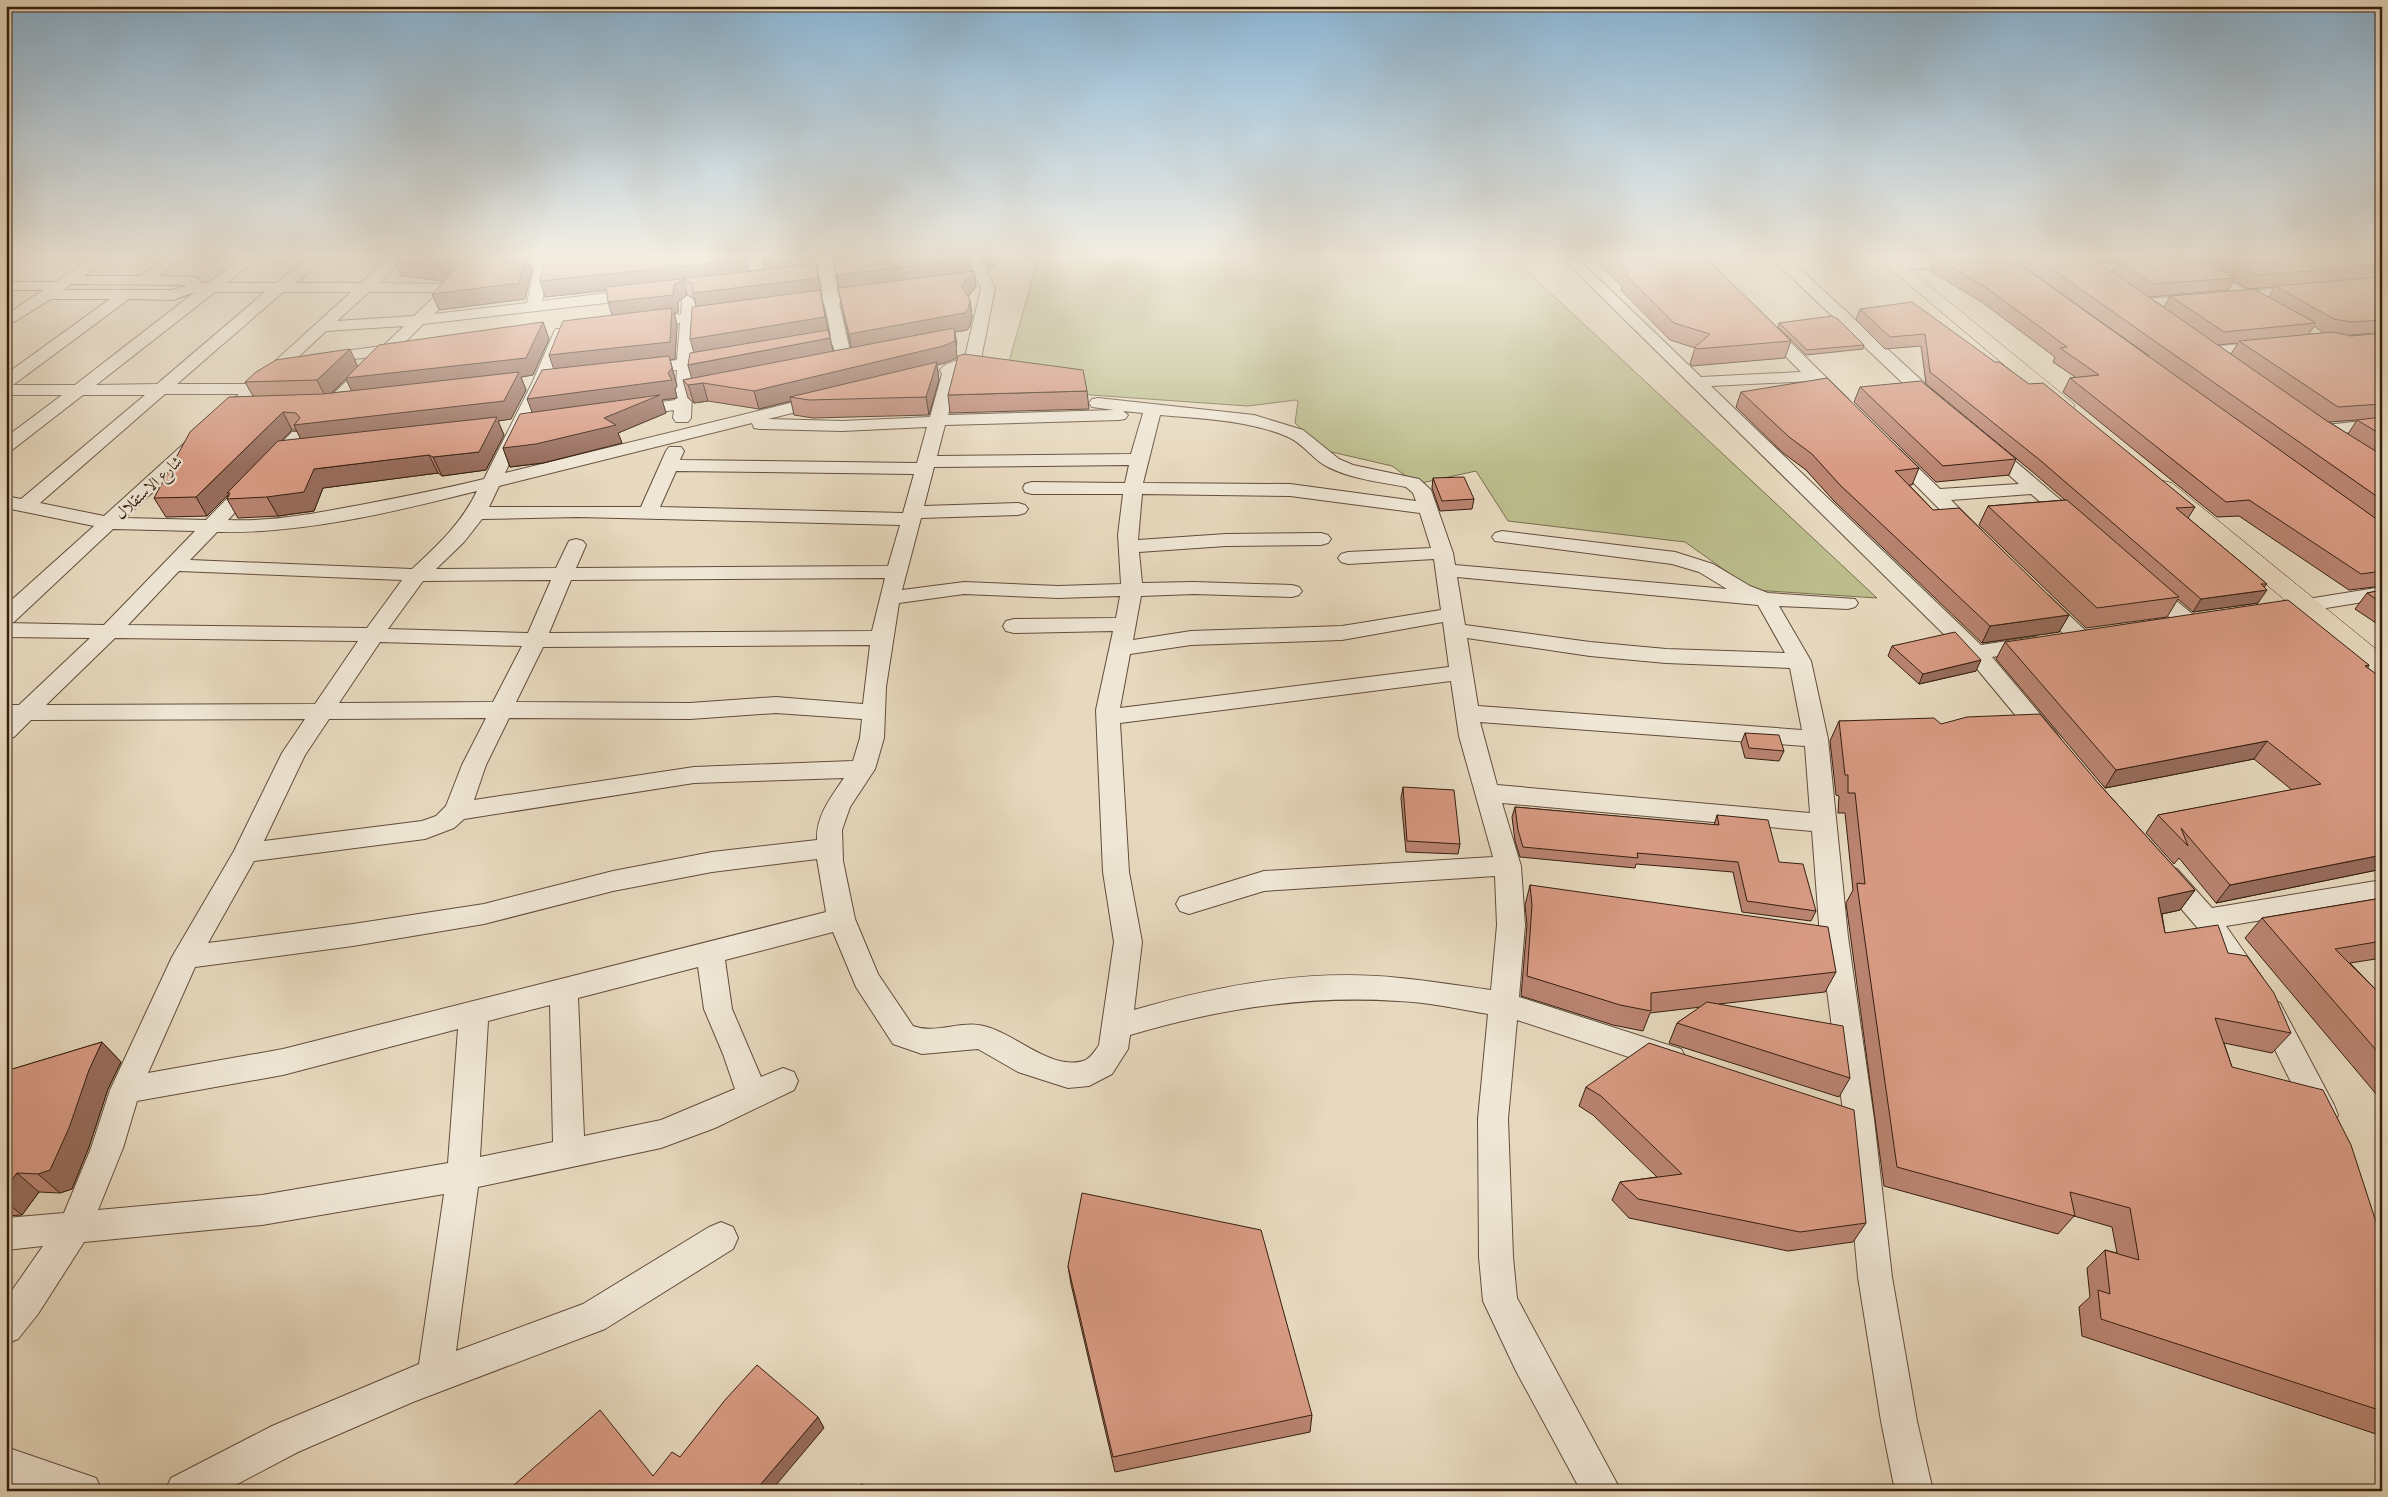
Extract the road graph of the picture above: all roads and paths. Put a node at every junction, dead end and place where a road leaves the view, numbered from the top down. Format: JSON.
{"nodes":[{"id":1,"x":83,"y":326,"type":"edge"},
{"id":2,"x":161,"y":326,"type":"edge"},
{"id":3,"x":235,"y":326,"type":"edge"},
{"id":4,"x":338,"y":326,"type":"edge"},
{"id":5,"x":413,"y":326,"type":"edge"},
{"id":6,"x":686,"y":326,"type":"edge"},
{"id":7,"x":838,"y":326,"type":"edge"},
{"id":8,"x":980,"y":326,"type":"edge"},
{"id":9,"x":1640,"y":326,"type":"edge"},
{"id":10,"x":1764,"y":326,"type":"edge"},
{"id":11,"x":1851,"y":326,"type":"edge"},
{"id":12,"x":1978,"y":326,"type":"edge"},
{"id":13,"x":322,"y":327,"type":"joint"},
{"id":14,"x":562,"y":332,"type":"edge"},
{"id":15,"x":978,"y":334,"type":"junction"},
{"id":16,"x":959,"y":338,"type":"edge"},
{"id":17,"x":841,"y":340,"type":"junction"},
{"id":18,"x":2261,"y":346,"type":"edge"},
{"id":19,"x":416,"y":348,"type":"edge"},
{"id":20,"x":2207,"y":348,"type":"joint"},
{"id":21,"x":782,"y":350,"type":"edge"},
{"id":22,"x":387,"y":351,"type":"junction"},
{"id":23,"x":864,"y":357,"type":"edge"},
{"id":24,"x":734,"y":358,"type":"edge"},
{"id":25,"x":284,"y":362,"type":"junction"},
{"id":26,"x":2228,"y":362,"type":"edge"},
{"id":27,"x":685,"y":365,"type":"junction"},
{"id":28,"x":825,"y":365,"type":"edge"},
{"id":29,"x":846,"y":365,"type":"junction"},
{"id":30,"x":627,"y":372,"type":"edge"},
{"id":31,"x":1816,"y":376,"type":"junction"},
{"id":32,"x":6,"y":382,"type":"edge"},
{"id":33,"x":1698,"y":382,"type":"junction"},
{"id":34,"x":254,"y":389,"type":"junction"},
{"id":35,"x":702,"y":389,"type":"edge"},
{"id":36,"x":6,"y":390,"type":"edge"},
{"id":37,"x":78,"y":390,"type":"junction"},
{"id":38,"x":161,"y":390,"type":"junction"},
{"id":39,"x":837,"y":397,"type":"edge"},
{"id":40,"x":683,"y":398,"type":"junction"},
{"id":41,"x":361,"y":402,"type":"edge"},
{"id":42,"x":1098,"y":403,"type":"dead end"},
{"id":43,"x":234,"y":408,"type":"junction"},
{"id":44,"x":262,"y":408,"type":"edge"},
{"id":45,"x":2080,"y":410,"type":"edge"},
{"id":46,"x":1946,"y":411,"type":"edge"},
{"id":47,"x":1852,"y":412,"type":"edge"},
{"id":48,"x":615,"y":413,"type":"edge"},
{"id":49,"x":1152,"y":413,"type":"junction"},
{"id":50,"x":2308,"y":419,"type":"edge"},
{"id":51,"x":938,"y":421,"type":"junction"},
{"id":52,"x":732,"y":423,"type":"junction"},
{"id":53,"x":2382,"y":424,"type":"edge"},
{"id":54,"x":2325,"y":430,"type":"junction"},
{"id":55,"x":682,"y":435,"type":"junction"},
{"id":56,"x":1975,"y":436,"type":"edge"},
{"id":57,"x":1879,"y":440,"type":"edge"},
{"id":58,"x":2342,"y":441,"type":"edge"},
{"id":59,"x":305,"y":443,"type":"edge"},
{"id":60,"x":6,"y":446,"type":"edge"},
{"id":61,"x":1138,"y":459,"type":"junction"},
{"id":62,"x":669,"y":465,"type":"junction"},
{"id":63,"x":925,"y":465,"type":"junction"},
{"id":64,"x":2157,"y":472,"type":"dead end"},
{"id":65,"x":490,"y":482,"type":"junction"},
{"id":66,"x":1032,"y":488,"type":"dead end"},
{"id":67,"x":1133,"y":488,"type":"junction"},
{"id":68,"x":2037,"y":488,"type":"junction"},
{"id":69,"x":1935,"y":494,"type":"junction"},
{"id":70,"x":16,"y":504,"type":"edge"},
{"id":71,"x":1428,"y":508,"type":"junction"},
{"id":72,"x":1018,"y":509,"type":"dead end"},
{"id":73,"x":2063,"y":511,"type":"junction"},
{"id":74,"x":476,"y":513,"type":"junction"},
{"id":75,"x":648,"y":513,"type":"junction"},
{"id":76,"x":2035,"y":513,"type":"edge"},
{"id":77,"x":911,"y":516,"type":"junction"},
{"id":78,"x":1988,"y":516,"type":"dead end"},
{"id":79,"x":1959,"y":518,"type":"junction"},
{"id":80,"x":108,"y":523,"type":"junction"},
{"id":81,"x":212,"y":527,"type":"junction"},
{"id":82,"x":1502,"y":537,"type":"dead end"},
{"id":83,"x":2093,"y":538,"type":"edge"},
{"id":84,"x":1322,"y":539,"type":"dead end"},
{"id":85,"x":576,"y":545,"type":"dead end"},
{"id":86,"x":1988,"y":546,"type":"edge"},
{"id":87,"x":1128,"y":547,"type":"junction"},
{"id":88,"x":1348,"y":558,"type":"dead end"},
{"id":89,"x":1444,"y":561,"type":"junction"},
{"id":90,"x":175,"y":565,"type":"junction"},
{"id":91,"x":896,"y":572,"type":"junction"},
{"id":92,"x":564,"y":573,"type":"junction"},
{"id":93,"x":417,"y":575,"type":"junction"},
{"id":94,"x":2136,"y":577,"type":"edge"},
{"id":95,"x":2030,"y":589,"type":"edge"},
{"id":96,"x":1132,"y":590,"type":"junction"},
{"id":97,"x":1292,"y":592,"type":"dead end"},
{"id":98,"x":2382,"y":594,"type":"edge"},
{"id":99,"x":889,"y":599,"type":"junction"},
{"id":100,"x":1765,"y":599,"type":"junction"},
{"id":101,"x":1848,"y":603,"type":"dead end"},
{"id":102,"x":2317,"y":604,"type":"junction"},
{"id":103,"x":2267,"y":611,"type":"edge"},
{"id":104,"x":6,"y":616,"type":"edge"},
{"id":105,"x":1454,"y":622,"type":"junction"},
{"id":106,"x":1125,"y":624,"type":"junction"},
{"id":107,"x":1014,"y":626,"type":"dead end"},
{"id":108,"x":2158,"y":627,"type":"edge"},
{"id":109,"x":6,"y":630,"type":"edge"},
{"id":110,"x":110,"y":631,"type":"junction"},
{"id":111,"x":374,"y":635,"type":"junction"},
{"id":112,"x":881,"y":638,"type":"junction"},
{"id":113,"x":536,"y":639,"type":"junction"},
{"id":114,"x":2382,"y":647,"type":"edge"},
{"id":115,"x":1120,"y":649,"type":"junction"},
{"id":116,"x":1976,"y":653,"type":"junction"},
{"id":117,"x":1800,"y":661,"type":"junction"},
{"id":118,"x":2382,"y":668,"type":"edge"},
{"id":119,"x":1462,"y":673,"type":"junction"},
{"id":120,"x":501,"y":710,"type":"junction"},
{"id":121,"x":321,"y":711,"type":"junction"},
{"id":122,"x":873,"y":712,"type":"junction"},
{"id":123,"x":15,"y":713,"type":"edge"},
{"id":124,"x":1467,"y":713,"type":"junction"},
{"id":125,"x":1109,"y":717,"type":"junction"},
{"id":126,"x":6,"y":731,"type":"edge"},
{"id":127,"x":1816,"y":739,"type":"junction"},
{"id":128,"x":2064,"y":759,"type":"edge"},
{"id":129,"x":863,"y":769,"type":"junction"},
{"id":130,"x":1489,"y":793,"type":"junction"},
{"id":131,"x":457,"y":811,"type":"junction"},
{"id":132,"x":1824,"y":823,"type":"junction"},
{"id":133,"x":829,"y":848,"type":"junction"},
{"id":134,"x":246,"y":853,"type":"junction"},
{"id":135,"x":2154,"y":861,"type":"edge"},
{"id":136,"x":1508,"y":879,"type":"junction"},
{"id":137,"x":2382,"y":890,"type":"edge"},
{"id":138,"x":1538,"y":896,"type":"edge"},
{"id":139,"x":1189,"y":904,"type":"dead end"},
{"id":140,"x":841,"y":919,"type":"junction"},
{"id":141,"x":2206,"y":919,"type":"junction"},
{"id":142,"x":1804,"y":933,"type":"edge"},
{"id":143,"x":1834,"y":937,"type":"junction"},
{"id":144,"x":710,"y":953,"type":"junction"},
{"id":145,"x":186,"y":958,"type":"junction"},
{"id":146,"x":564,"y":991,"type":"junction"},
{"id":147,"x":1503,"y":1004,"type":"junction"},
{"id":148,"x":474,"y":1014,"type":"junction"},
{"id":149,"x":1116,"y":1027,"type":"junction"},
{"id":150,"x":1700,"y":1067,"type":"edge"},
{"id":151,"x":783,"y":1082,"type":"dead end"},
{"id":152,"x":124,"y":1090,"type":"junction"},
{"id":153,"x":752,"y":1096,"type":"junction"},
{"id":154,"x":1830,"y":1110,"type":"edge"},
{"id":155,"x":1858,"y":1119,"type":"junction"},
{"id":156,"x":2333,"y":1135,"type":"edge"},
{"id":157,"x":568,"y":1153,"type":"junction"},
{"id":158,"x":462,"y":1176,"type":"junction"},
{"id":159,"x":74,"y":1229,"type":"junction"},
{"id":160,"x":6,"y":1234,"type":"edge"},
{"id":161,"x":721,"y":1238,"type":"dead end"},
{"id":162,"x":6,"y":1328,"type":"edge"},
{"id":163,"x":435,"y":1376,"type":"junction"},
{"id":164,"x":6,"y":1466,"type":"edge"},
{"id":165,"x":83,"y":1491,"type":"edge"},
{"id":166,"x":184,"y":1491,"type":"edge"},
{"id":167,"x":1602,"y":1491,"type":"edge"},
{"id":168,"x":1914,"y":1491,"type":"edge"}],
"edges":[{"from":1,"to":32,"type":"street"},
{"from":2,"to":37,"type":"street"},
{"from":3,"to":38,"type":"street"},
{"from":4,"to":13,"type":"street"},
{"from":5,"to":22,"type":"street"},
{"from":6,"to":27,"type":"street"},
{"from":7,"to":17,"type":"street"},
{"from":8,"to":15,"type":"street"},
{"from":9,"to":33,"type":"street"},
{"from":10,"to":31,"type":"street"},
{"from":11,"to":46,"type":"street"},
{"from":12,"to":45,"type":"main road"},
{"from":13,"to":25,"type":"street","name":"شارع الاستقلال"},
{"from":14,"to":65,"type":"street"},
{"from":15,"to":16,"type":"street"},
{"from":15,"to":51,"type":"street"},
{"from":17,"to":21,"type":"street"},
{"from":17,"to":29,"type":"street"},
{"from":18,"to":20,"type":"lane"},
{"from":19,"to":22,"type":"street"},
{"from":20,"to":26,"type":"street"},
{"from":22,"to":25,"type":"street"},
{"from":22,"to":41,"type":"street"},
{"from":23,"to":29,"type":"street"},
{"from":24,"to":27,"type":"street"},
{"from":25,"to":34,"type":"street","name":"شارع الاستقلال"},
{"from":27,"to":30,"type":"street"},
{"from":27,"to":40,"type":"street"},
{"from":28,"to":29,"type":"street"},
{"from":31,"to":33,"type":"street"},
{"from":31,"to":47,"type":"street"},
{"from":33,"to":116,"type":"street"},
{"from":34,"to":38,"type":"street"},
{"from":34,"to":43,"type":"street","name":"شارع الاستقلال"},
{"from":35,"to":40,"type":"street"},
{"from":36,"to":37,"type":"street"},
{"from":37,"to":38,"type":"street"},
{"from":37,"to":60,"type":"street"},
{"from":38,"to":70,"type":"street"},
{"from":39,"to":52,"type":"street"},
{"from":40,"to":48,"type":"street"},
{"from":40,"to":55,"type":"street"},
{"from":42,"to":49,"type":"street"},
{"from":43,"to":44,"type":"street"},
{"from":43,"to":80,"type":"street","name":"شارع الاستقلال"},
{"from":49,"to":51,"type":"street"},
{"from":49,"to":61,"type":"street"},
{"from":49,"to":71,"type":"street"},
{"from":50,"to":54,"type":"street"},
{"from":51,"to":52,"type":"street"},
{"from":51,"to":63,"type":"street"},
{"from":52,"to":55,"type":"street"},
{"from":53,"to":54,"type":"street"},
{"from":54,"to":58,"type":"street"},
{"from":55,"to":62,"type":"street"},
{"from":55,"to":65,"type":"street"},
{"from":56,"to":68,"type":"street"},
{"from":57,"to":69,"type":"street"},
{"from":59,"to":81,"type":"street"},
{"from":61,"to":63,"type":"street"},
{"from":61,"to":67,"type":"street"},
{"from":62,"to":63,"type":"street"},
{"from":62,"to":75,"type":"street"},
{"from":63,"to":77,"type":"street"},
{"from":64,"to":102,"type":"main road"},
{"from":65,"to":74,"type":"street"},
{"from":65,"to":81,"type":"street"},
{"from":66,"to":67,"type":"street"},
{"from":67,"to":71,"type":"street"},
{"from":67,"to":87,"type":"street"},
{"from":68,"to":69,"type":"street"},
{"from":68,"to":73,"type":"street"},
{"from":69,"to":79,"type":"street"},
{"from":70,"to":80,"type":"street"},
{"from":71,"to":89,"type":"street"},
{"from":72,"to":77,"type":"street"},
{"from":73,"to":76,"type":"street"},
{"from":73,"to":83,"type":"street"},
{"from":74,"to":75,"type":"street"},
{"from":74,"to":93,"type":"street"},
{"from":75,"to":77,"type":"street"},
{"from":77,"to":91,"type":"street"},
{"from":78,"to":79,"type":"street"},
{"from":79,"to":86,"type":"street"},
{"from":80,"to":81,"type":"street"},
{"from":80,"to":104,"type":"street","name":"شارع الاستقلال"},
{"from":81,"to":90,"type":"street"},
{"from":82,"to":100,"type":"street"},
{"from":84,"to":87,"type":"street"},
{"from":85,"to":92,"type":"street"},
{"from":87,"to":96,"type":"street"},
{"from":88,"to":89,"type":"street"},
{"from":89,"to":100,"type":"street"},
{"from":89,"to":105,"type":"street"},
{"from":90,"to":93,"type":"street"},
{"from":90,"to":110,"type":"street"},
{"from":91,"to":92,"type":"street"},
{"from":91,"to":99,"type":"street"},
{"from":92,"to":93,"type":"street"},
{"from":92,"to":113,"type":"street"},
{"from":93,"to":111,"type":"street"},
{"from":94,"to":108,"type":"street"},
{"from":95,"to":116,"type":"street"},
{"from":96,"to":97,"type":"street"},
{"from":96,"to":99,"type":"street"},
{"from":96,"to":106,"type":"street"},
{"from":98,"to":102,"type":"street"},
{"from":99,"to":112,"type":"street"},
{"from":100,"to":101,"type":"street"},
{"from":100,"to":117,"type":"street"},
{"from":102,"to":103,"type":"street"},
{"from":102,"to":114,"type":"main road"},
{"from":102,"to":118,"type":"main road"},
{"from":105,"to":115,"type":"street"},
{"from":105,"to":117,"type":"street"},
{"from":105,"to":119,"type":"street"},
{"from":106,"to":107,"type":"street"},
{"from":106,"to":115,"type":"street"},
{"from":109,"to":110,"type":"street"},
{"from":110,"to":111,"type":"street"},
{"from":110,"to":123,"type":"street"},
{"from":111,"to":113,"type":"street"},
{"from":111,"to":121,"type":"street"},
{"from":112,"to":113,"type":"street"},
{"from":112,"to":122,"type":"street"},
{"from":113,"to":120,"type":"street"},
{"from":115,"to":125,"type":"street"},
{"from":116,"to":128,"type":"street"},
{"from":117,"to":127,"type":"street"},
{"from":119,"to":124,"type":"street"},
{"from":119,"to":125,"type":"street"},
{"from":120,"to":121,"type":"street"},
{"from":120,"to":122,"type":"street"},
{"from":120,"to":131,"type":"street"},
{"from":121,"to":123,"type":"street"},
{"from":121,"to":134,"type":"street"},
{"from":122,"to":129,"type":"street"},
{"from":123,"to":126,"type":"street"},
{"from":124,"to":127,"type":"street"},
{"from":124,"to":130,"type":"street"},
{"from":125,"to":149,"type":"street"},
{"from":127,"to":132,"type":"street"},
{"from":129,"to":131,"type":"street"},
{"from":129,"to":133,"type":"street"},
{"from":130,"to":132,"type":"street"},
{"from":130,"to":136,"type":"street"},
{"from":131,"to":134,"type":"street"},
{"from":132,"to":143,"type":"street"},
{"from":133,"to":140,"type":"street"},
{"from":133,"to":145,"type":"street"},
{"from":134,"to":145,"type":"street"},
{"from":135,"to":141,"type":"street"},
{"from":136,"to":138,"type":"street"},
{"from":136,"to":139,"type":"street"},
{"from":136,"to":147,"type":"street"},
{"from":137,"to":141,"type":"street"},
{"from":140,"to":144,"type":"street"},
{"from":140,"to":149,"type":"street"},
{"from":141,"to":156,"type":"street"},
{"from":142,"to":143,"type":"street"},
{"from":143,"to":155,"type":"street"},
{"from":144,"to":146,"type":"street"},
{"from":144,"to":153,"type":"street"},
{"from":145,"to":152,"type":"street"},
{"from":146,"to":148,"type":"street"},
{"from":146,"to":157,"type":"street"},
{"from":147,"to":149,"type":"street"},
{"from":147,"to":150,"type":"street"},
{"from":147,"to":167,"type":"street"},
{"from":148,"to":152,"type":"street"},
{"from":148,"to":158,"type":"street"},
{"from":151,"to":153,"type":"street"},
{"from":152,"to":159,"type":"street"},
{"from":153,"to":157,"type":"street"},
{"from":154,"to":155,"type":"street"},
{"from":155,"to":168,"type":"street"},
{"from":157,"to":158,"type":"street"},
{"from":158,"to":159,"type":"street"},
{"from":158,"to":163,"type":"street"},
{"from":159,"to":160,"type":"street"},
{"from":159,"to":162,"type":"street"},
{"from":161,"to":163,"type":"street"},
{"from":163,"to":166,"type":"street"},
{"from":164,"to":165,"type":"street"}]}
